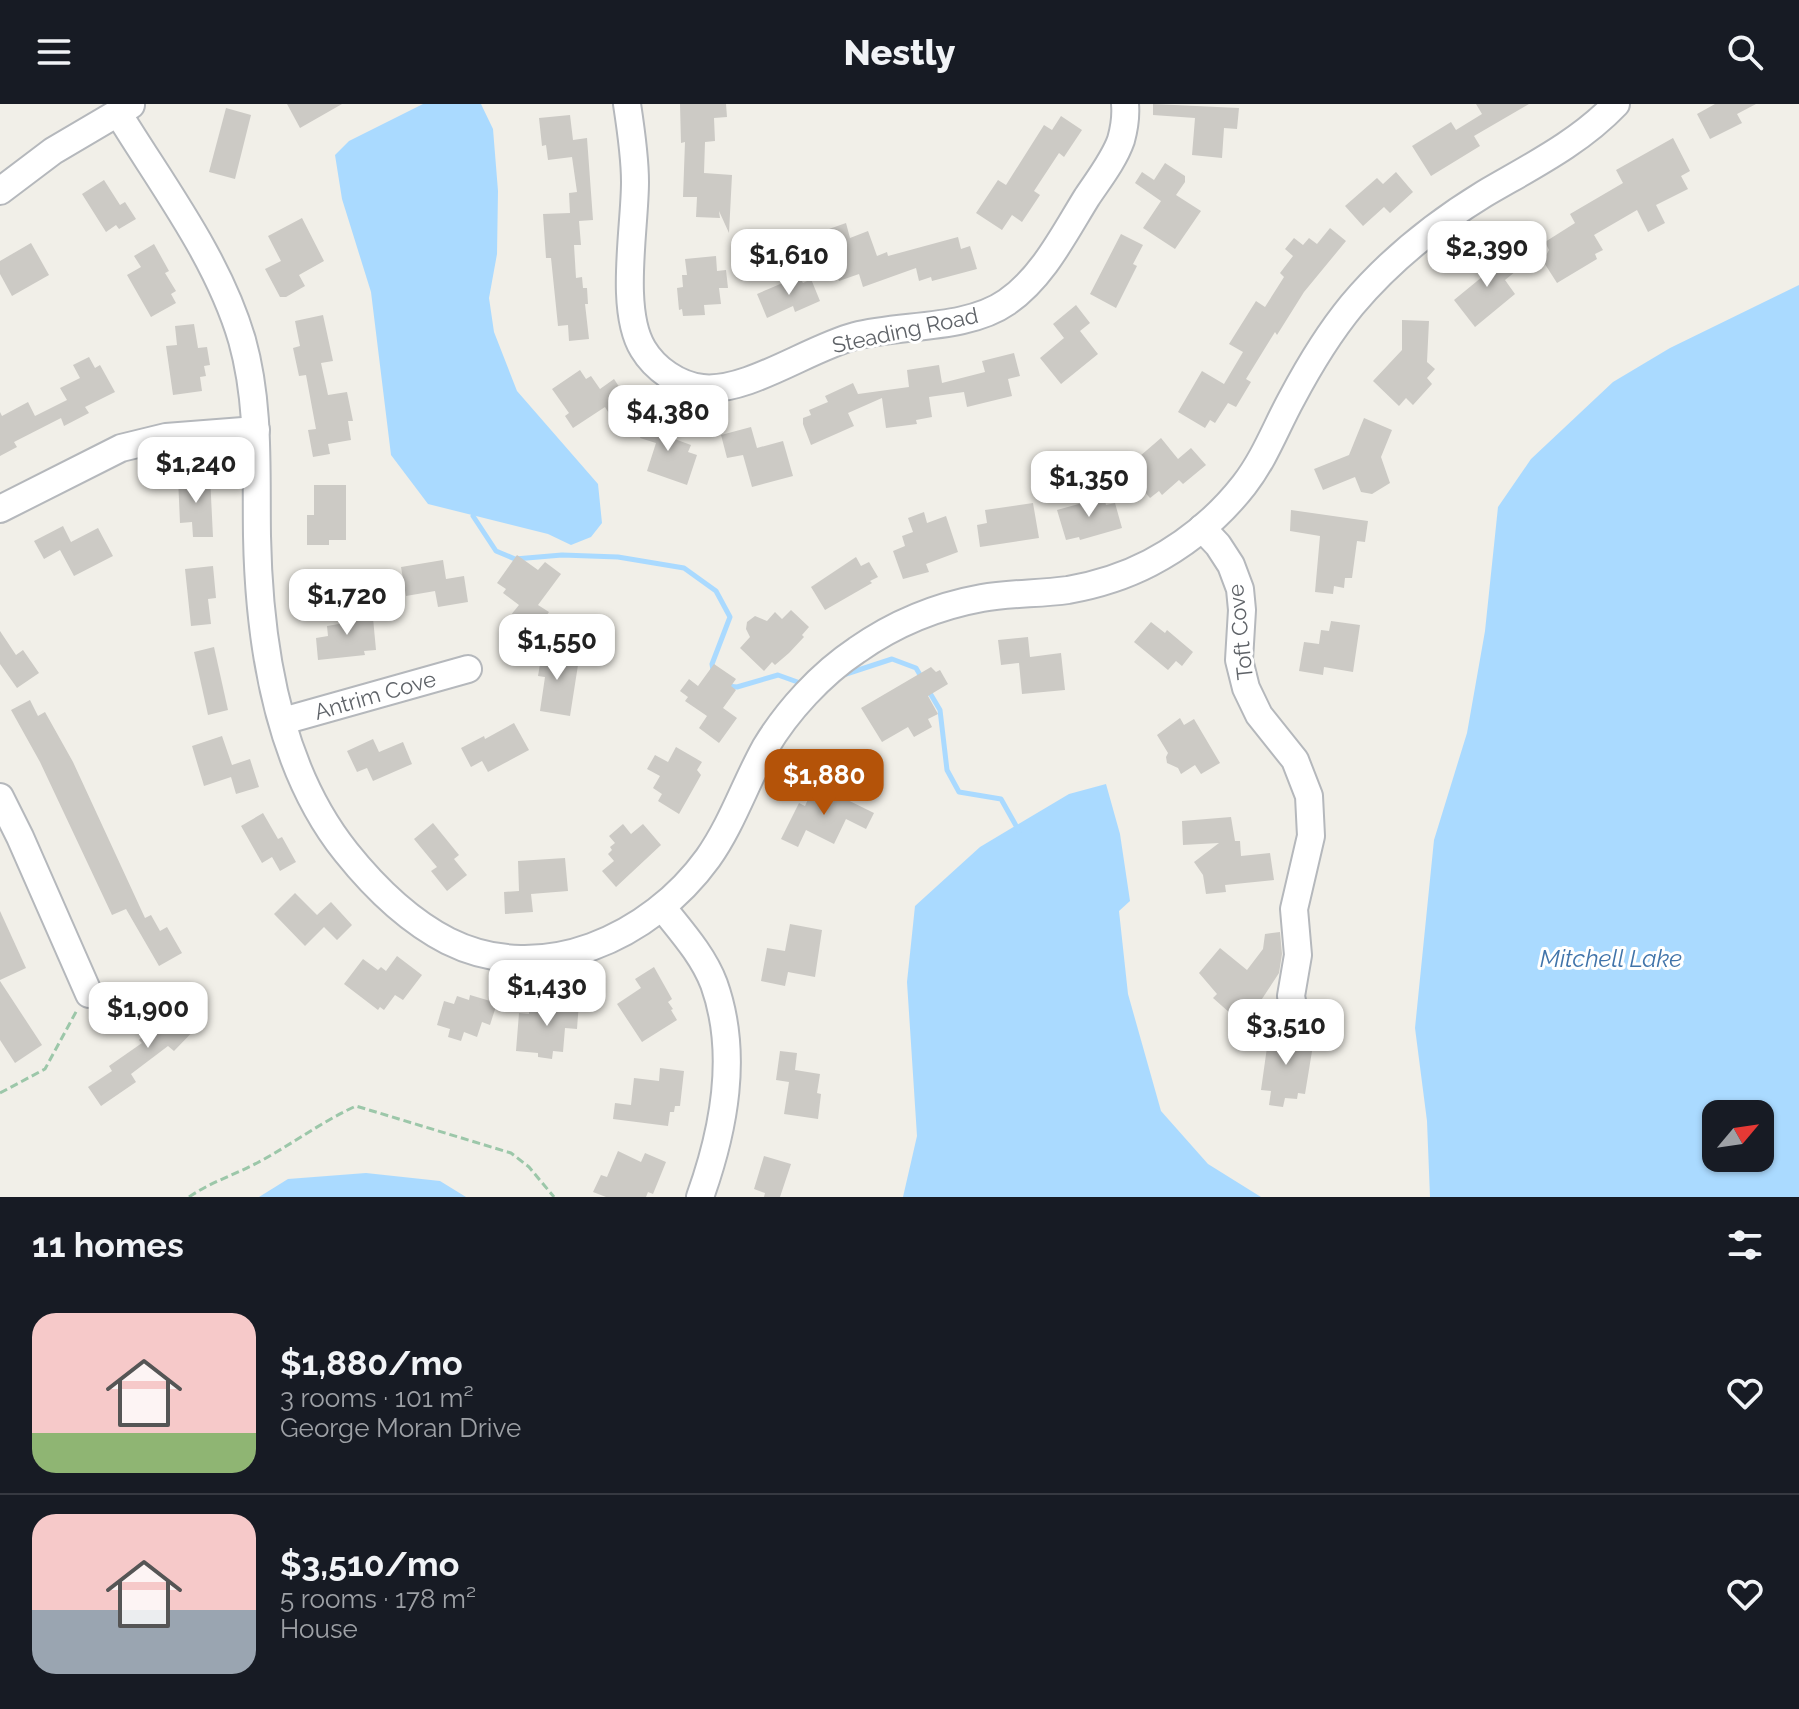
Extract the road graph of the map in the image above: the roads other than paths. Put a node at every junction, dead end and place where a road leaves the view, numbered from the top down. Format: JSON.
{"nodes":[{"id":1,"x":627,"y":104,"type":"edge"},
{"id":2,"x":1125,"y":104,"type":"edge"},
{"id":3,"x":1616,"y":104,"type":"edge"},
{"id":4,"x":126,"y":108,"type":"edge"},
{"id":5,"x":0,"y":191,"type":"edge"},
{"id":6,"x":256,"y":430,"type":"junction"},
{"id":7,"x":0,"y":509,"type":"edge"},
{"id":8,"x":1202,"y":528,"type":"junction"},
{"id":9,"x":468,"y":669,"type":"dead end"},
{"id":10,"x":283,"y":721,"type":"junction"},
{"id":11,"x":0,"y":797,"type":"edge"},
{"id":12,"x":662,"y":907,"type":"junction"},
{"id":13,"x":89,"y":994,"type":"road end"},
{"id":14,"x":1297,"y":1026,"type":"dead end"},
{"id":15,"x":700,"y":1197,"type":"edge"}],
"edges":[{"from":1,"to":2,"type":"street","name":"Steading Road"},
{"from":3,"to":8,"type":"street"},
{"from":4,"to":5,"type":"street"},
{"from":4,"to":6,"type":"street"},
{"from":6,"to":7,"type":"street"},
{"from":6,"to":10,"type":"street"},
{"from":8,"to":12,"type":"street"},
{"from":8,"to":14,"type":"street","name":"Toft Cove"},
{"from":9,"to":10,"type":"street","name":"Antrim Cove"},
{"from":10,"to":12,"type":"street"},
{"from":11,"to":13,"type":"street"},
{"from":12,"to":15,"type":"street"}]}
